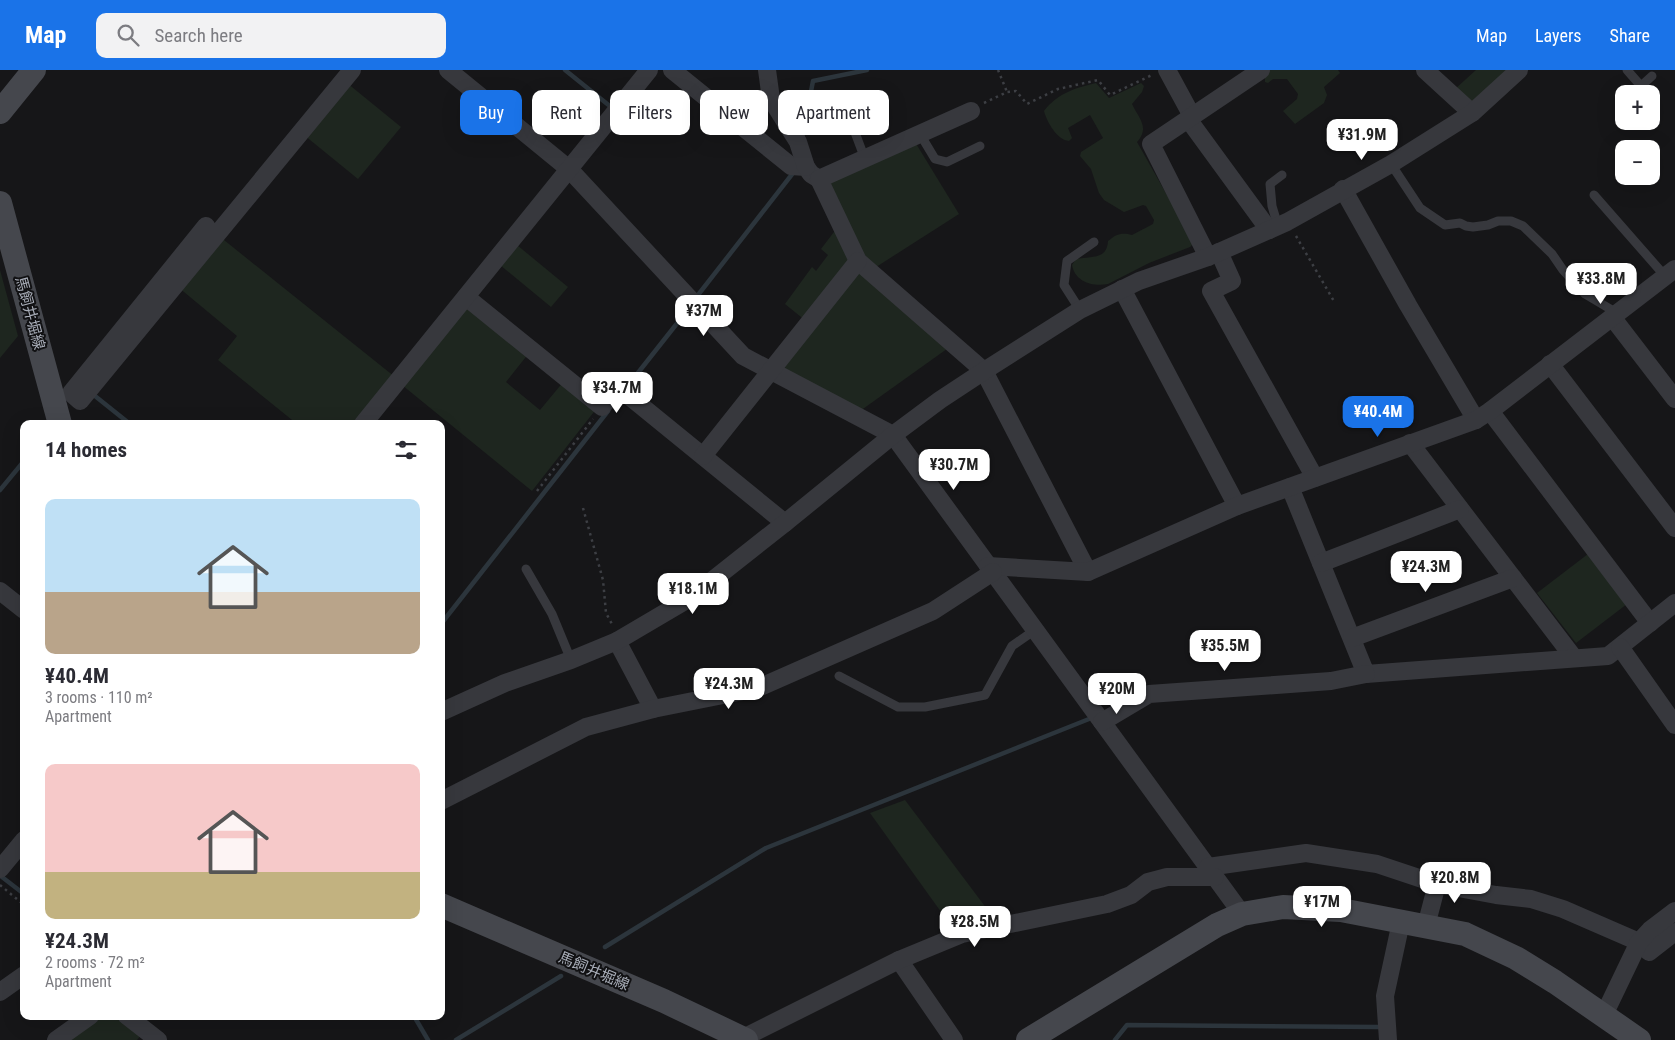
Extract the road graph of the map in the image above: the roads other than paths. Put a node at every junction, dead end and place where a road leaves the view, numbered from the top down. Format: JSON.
{"nodes":[{"id":1,"x":34,"y":70,"type":"edge"},
{"id":2,"x":352,"y":70,"type":"edge"},
{"id":3,"x":448,"y":70,"type":"edge"},
{"id":4,"x":649,"y":70,"type":"edge"},
{"id":5,"x":672,"y":70,"type":"edge"},
{"id":6,"x":767,"y":70,"type":"edge"},
{"id":7,"x":1261,"y":70,"type":"edge"},
{"id":8,"x":1425,"y":70,"type":"edge"},
{"id":9,"x":1519,"y":70,"type":"edge"},
{"id":10,"x":1628,"y":70,"type":"edge"},
{"id":11,"x":1160,"y":72,"type":"edge"},
{"id":12,"x":1652,"y":76,"type":"dead end"},
{"id":13,"x":971,"y":111,"type":"road end"},
{"id":14,"x":0,"y":112,"type":"edge"},
{"id":15,"x":1472,"y":113,"type":"junction"},
{"id":16,"x":1190,"y":118,"type":"junction"},
{"id":17,"x":920,"y":134,"type":"junction"},
{"id":18,"x":856,"y":135,"type":"edge"},
{"id":19,"x":980,"y":146,"type":"dead end"},
{"id":20,"x":865,"y":158,"type":"junction"},
{"id":21,"x":1391,"y":164,"type":"junction"},
{"id":22,"x":806,"y":166,"type":"junction"},
{"id":23,"x":570,"y":169,"type":"junction"},
{"id":24,"x":1282,"y":175,"type":"dead end"},
{"id":25,"x":819,"y":179,"type":"junction"},
{"id":26,"x":1343,"y":189,"type":"junction"},
{"id":27,"x":1594,"y":195,"type":"dead end"},
{"id":28,"x":0,"y":203,"type":"edge"},
{"id":29,"x":206,"y":226,"type":"dead end"},
{"id":30,"x":1278,"y":226,"type":"junction"},
{"id":31,"x":1094,"y":242,"type":"dead end"},
{"id":32,"x":1213,"y":255,"type":"junction"},
{"id":33,"x":858,"y":261,"type":"junction"},
{"id":34,"x":1672,"y":273,"type":"edge"},
{"id":35,"x":1122,"y":290,"type":"junction"},
{"id":36,"x":466,"y":297,"type":"junction"},
{"id":37,"x":1080,"y":310,"type":"junction"},
{"id":38,"x":1614,"y":315,"type":"junction"},
{"id":39,"x":1550,"y":364,"type":"junction"},
{"id":40,"x":771,"y":371,"type":"junction"},
{"id":41,"x":984,"y":371,"type":"junction"},
{"id":42,"x":1675,"y":399,"type":"edge"},
{"id":43,"x":64,"y":409,"type":"edge"},
{"id":44,"x":1483,"y":416,"type":"junction"},
{"id":45,"x":366,"y":420,"type":"edge"},
{"id":46,"x":893,"y":435,"type":"junction"},
{"id":47,"x":1410,"y":443,"type":"junction"},
{"id":48,"x":703,"y":456,"type":"junction"},
{"id":49,"x":1315,"y":478,"type":"junction"},
{"id":50,"x":1290,"y":487,"type":"junction"},
{"id":51,"x":1237,"y":506,"type":"junction"},
{"id":52,"x":1460,"y":508,"type":"junction"},
{"id":53,"x":785,"y":523,"type":"junction"},
{"id":54,"x":1675,"y":528,"type":"edge"},
{"id":55,"x":1321,"y":563,"type":"junction"},
{"id":56,"x":526,"y":568,"type":"dead end"},
{"id":57,"x":991,"y":569,"type":"junction"},
{"id":58,"x":1088,"y":572,"type":"junction"},
{"id":59,"x":1513,"y":578,"type":"junction"},
{"id":60,"x":0,"y":591,"type":"edge"},
{"id":61,"x":1675,"y":603,"type":"edge"},
{"id":62,"x":20,"y":607,"type":"edge"},
{"id":63,"x":1650,"y":623,"type":"junction"},
{"id":64,"x":1035,"y":630,"type":"junction"},
{"id":65,"x":1352,"y":638,"type":"junction"},
{"id":66,"x":619,"y":640,"type":"junction"},
{"id":67,"x":1620,"y":647,"type":"junction"},
{"id":68,"x":1574,"y":658,"type":"junction"},
{"id":69,"x":571,"y":660,"type":"junction"},
{"id":70,"x":1366,"y":674,"type":"junction"},
{"id":71,"x":839,"y":676,"type":"dead end"},
{"id":72,"x":653,"y":709,"type":"junction"},
{"id":73,"x":445,"y":710,"type":"edge"},
{"id":74,"x":1102,"y":722,"type":"junction"},
{"id":75,"x":1675,"y":725,"type":"edge"},
{"id":76,"x":445,"y":799,"type":"edge"},
{"id":77,"x":20,"y":845,"type":"edge"},
{"id":78,"x":0,"y":869,"type":"edge"},
{"id":79,"x":1211,"y":872,"type":"junction"},
{"id":80,"x":1436,"y":884,"type":"junction"},
{"id":81,"x":445,"y":907,"type":"edge"},
{"id":82,"x":1675,"y":911,"type":"edge"},
{"id":83,"x":1242,"y":914,"type":"junction"},
{"id":84,"x":1401,"y":922,"type":"junction"},
{"id":85,"x":1426,"y":926,"type":"junction"},
{"id":86,"x":1675,"y":932,"type":"edge"},
{"id":87,"x":1639,"y":942,"type":"junction"},
{"id":88,"x":899,"y":960,"type":"junction"},
{"id":89,"x":20,"y":979,"type":"edge"},
{"id":90,"x":0,"y":992,"type":"edge"},
{"id":91,"x":1604,"y":1015,"type":"junction"},
{"id":92,"x":84,"y":1020,"type":"edge"},
{"id":93,"x":132,"y":1020,"type":"edge"},
{"id":94,"x":742,"y":1039,"type":"edge"},
{"id":95,"x":56,"y":1040,"type":"edge"},
{"id":96,"x":158,"y":1040,"type":"edge"},
{"id":97,"x":954,"y":1040,"type":"edge"},
{"id":98,"x":1028,"y":1040,"type":"edge"},
{"id":99,"x":1388,"y":1040,"type":"edge"},
{"id":100,"x":1639,"y":1040,"type":"edge"}],
"edges":[{"from":1,"to":14,"type":"street"},
{"from":2,"to":43,"type":"street"},
{"from":3,"to":23,"type":"street"},
{"from":4,"to":23,"type":"street"},
{"from":5,"to":22,"type":"street"},
{"from":6,"to":22,"type":"street"},
{"from":7,"to":16,"type":"street"},
{"from":8,"to":15,"type":"street"},
{"from":9,"to":15,"type":"street"},
{"from":10,"to":12,"type":"lane"},
{"from":11,"to":16,"type":"street"},
{"from":13,"to":17,"type":"street"},
{"from":15,"to":21,"type":"street"},
{"from":16,"to":30,"type":"street"},
{"from":16,"to":32,"type":"street"},
{"from":17,"to":19,"type":"lane"},
{"from":17,"to":20,"type":"street"},
{"from":18,"to":20,"type":"lane"},
{"from":20,"to":25,"type":"street"},
{"from":21,"to":26,"type":"street"},
{"from":21,"to":38,"type":"lane"},
{"from":22,"to":25,"type":"street"},
{"from":23,"to":36,"type":"street"},
{"from":23,"to":40,"type":"street"},
{"from":24,"to":30,"type":"lane"},
{"from":25,"to":33,"type":"street"},
{"from":26,"to":30,"type":"street"},
{"from":26,"to":44,"type":"street"},
{"from":27,"to":34,"type":"lane"},
{"from":28,"to":43,"type":"street","name":"馬飼井堀線"},
{"from":29,"to":43,"type":"street"},
{"from":30,"to":32,"type":"street"},
{"from":31,"to":37,"type":"lane"},
{"from":32,"to":35,"type":"street"},
{"from":32,"to":49,"type":"street"},
{"from":33,"to":40,"type":"street"},
{"from":33,"to":41,"type":"street"},
{"from":34,"to":38,"type":"street"},
{"from":35,"to":37,"type":"street"},
{"from":35,"to":51,"type":"street"},
{"from":36,"to":45,"type":"street"},
{"from":36,"to":48,"type":"street"},
{"from":37,"to":41,"type":"street"},
{"from":38,"to":39,"type":"street"},
{"from":38,"to":42,"type":"street"},
{"from":39,"to":44,"type":"street"},
{"from":39,"to":54,"type":"street"},
{"from":40,"to":46,"type":"street"},
{"from":40,"to":48,"type":"street"},
{"from":41,"to":46,"type":"street"},
{"from":41,"to":58,"type":"street"},
{"from":44,"to":47,"type":"street"},
{"from":44,"to":63,"type":"street"},
{"from":46,"to":53,"type":"street"},
{"from":46,"to":57,"type":"street"},
{"from":47,"to":49,"type":"street"},
{"from":47,"to":52,"type":"street"},
{"from":48,"to":53,"type":"street"},
{"from":49,"to":50,"type":"street"},
{"from":50,"to":51,"type":"street"},
{"from":50,"to":55,"type":"street"},
{"from":51,"to":58,"type":"street"},
{"from":52,"to":55,"type":"street"},
{"from":52,"to":59,"type":"street"},
{"from":53,"to":66,"type":"street"},
{"from":55,"to":65,"type":"street"},
{"from":56,"to":69,"type":"lane"},
{"from":57,"to":58,"type":"street"},
{"from":57,"to":64,"type":"street"},
{"from":57,"to":72,"type":"street"},
{"from":59,"to":65,"type":"street"},
{"from":59,"to":68,"type":"street"},
{"from":60,"to":62,"type":"street"},
{"from":61,"to":63,"type":"street"},
{"from":63,"to":67,"type":"street"},
{"from":64,"to":71,"type":"lane"},
{"from":64,"to":74,"type":"street"},
{"from":65,"to":70,"type":"street"},
{"from":66,"to":69,"type":"street"},
{"from":66,"to":72,"type":"street"},
{"from":67,"to":68,"type":"street"},
{"from":67,"to":75,"type":"street"},
{"from":68,"to":70,"type":"street"},
{"from":69,"to":73,"type":"street"},
{"from":70,"to":74,"type":"street"},
{"from":72,"to":76,"type":"street"},
{"from":74,"to":79,"type":"street"},
{"from":77,"to":78,"type":"street"},
{"from":79,"to":80,"type":"street"},
{"from":79,"to":83,"type":"street"},
{"from":79,"to":88,"type":"street"},
{"from":80,"to":85,"type":"street"},
{"from":80,"to":87,"type":"street"},
{"from":81,"to":94,"type":"street","name":"馬飼井堀線"},
{"from":82,"to":87,"type":"street"},
{"from":83,"to":84,"type":"street"},
{"from":83,"to":98,"type":"street"},
{"from":84,"to":85,"type":"street"},
{"from":84,"to":99,"type":"street"},
{"from":85,"to":91,"type":"street"},
{"from":86,"to":87,"type":"street"},
{"from":87,"to":91,"type":"street"},
{"from":88,"to":94,"type":"street"},
{"from":88,"to":97,"type":"street"},
{"from":89,"to":90,"type":"street"},
{"from":91,"to":100,"type":"street"},
{"from":92,"to":95,"type":"street"},
{"from":93,"to":96,"type":"street"}]}
